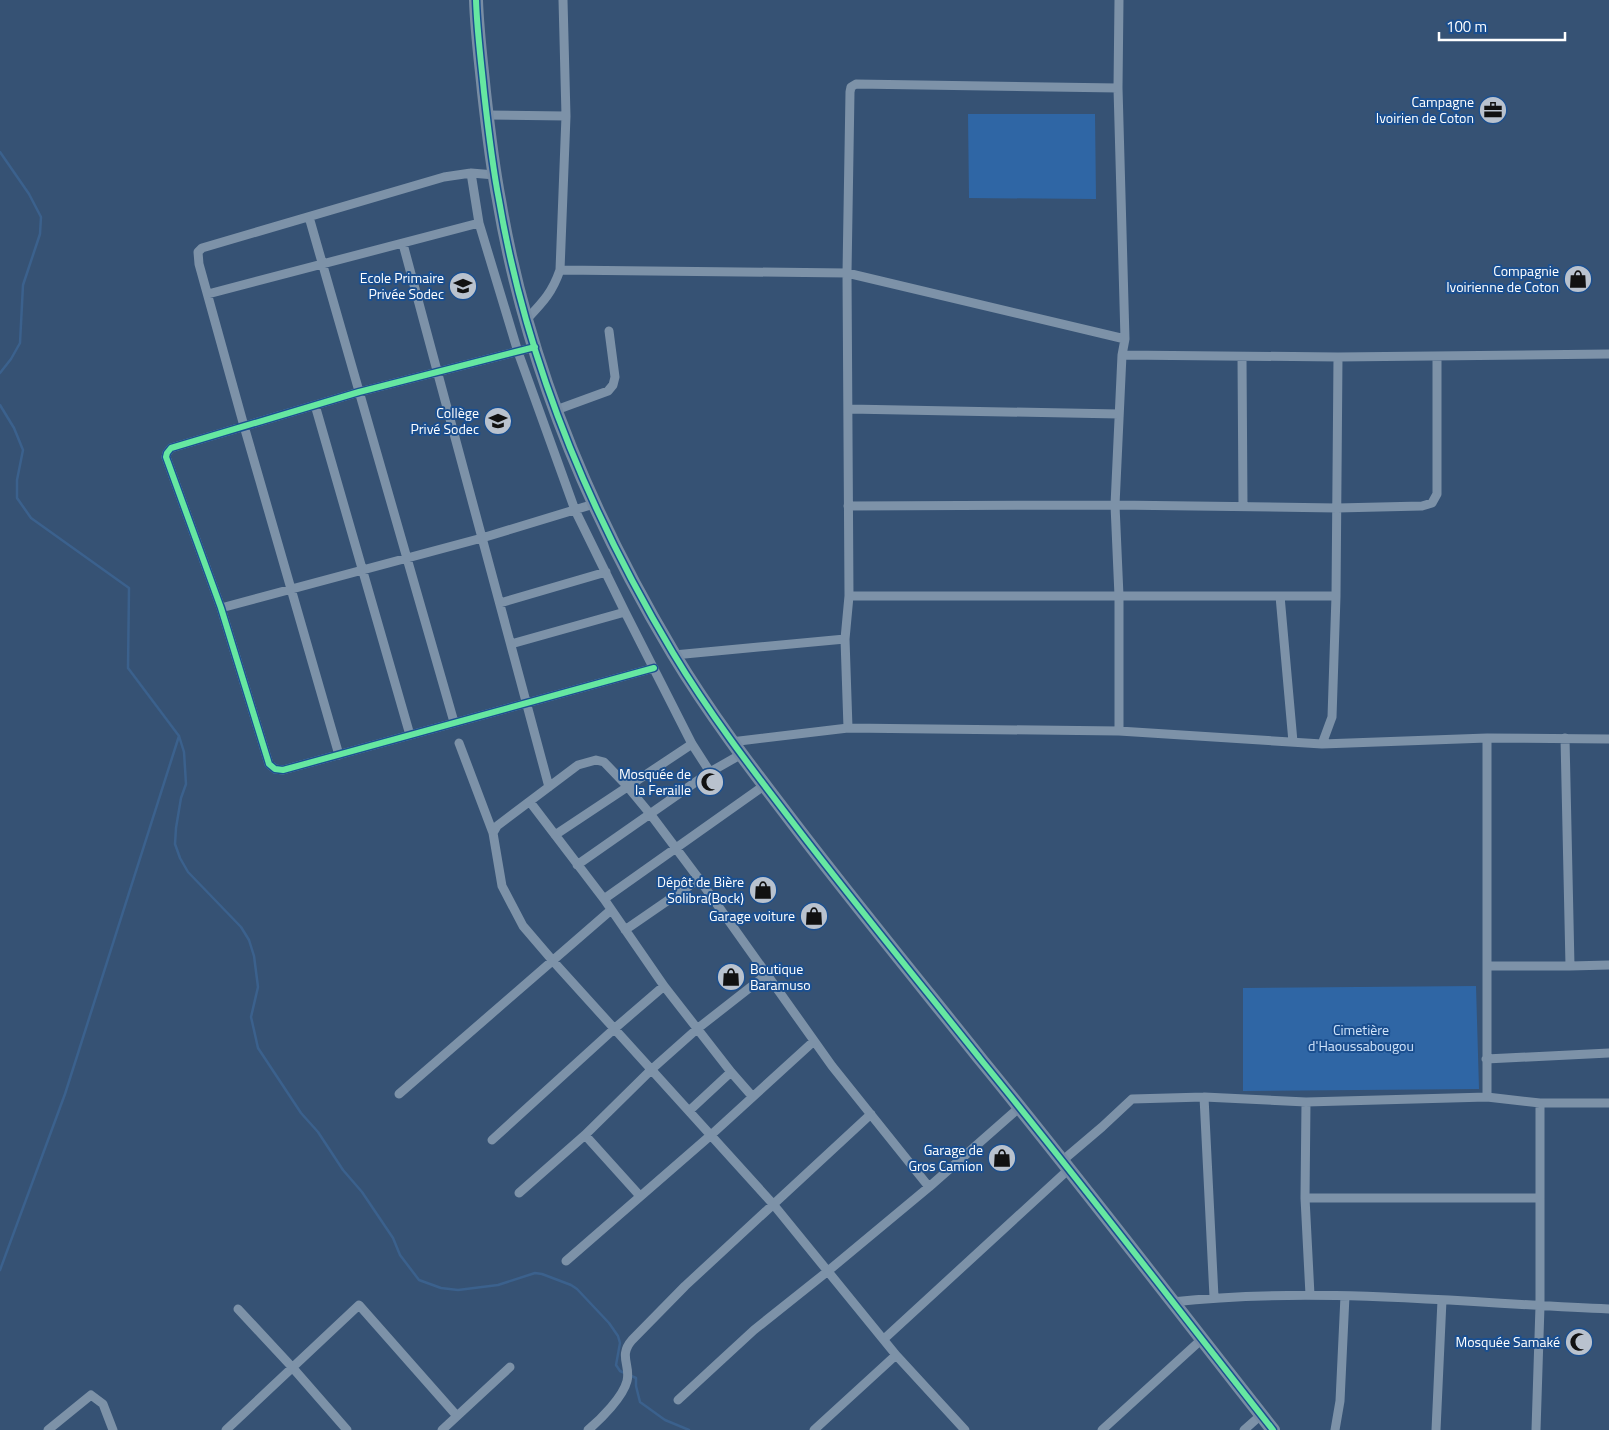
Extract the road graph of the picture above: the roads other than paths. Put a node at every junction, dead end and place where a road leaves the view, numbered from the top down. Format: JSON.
{"nodes":[{"id":1,"x":476,"y":0,"type":"edge"},
{"id":2,"x":564,"y":0,"type":"edge"},
{"id":3,"x":1119,"y":0,"type":"edge"},
{"id":4,"x":1118,"y":88,"type":"junction"},
{"id":5,"x":487,"y":115,"type":"junction"},
{"id":6,"x":566,"y":116,"type":"junction"},
{"id":7,"x":472,"y":172,"type":"junction"},
{"id":8,"x":495,"y":174,"type":"junction"},
{"id":9,"x":309,"y":217,"type":"junction"},
{"id":10,"x":479,"y":222,"type":"junction"},
{"id":11,"x":403,"y":244,"type":"junction"},
{"id":12,"x":323,"y":264,"type":"junction"},
{"id":13,"x":560,"y":270,"type":"junction"},
{"id":14,"x":847,"y":273,"type":"junction"},
{"id":15,"x":208,"y":294,"type":"junction"},
{"id":16,"x":527,"y":319,"type":"junction"},
{"id":17,"x":609,"y":331,"type":"dead end"},
{"id":18,"x":1124,"y":339,"type":"junction"},
{"id":19,"x":535,"y":347,"type":"junction"},
{"id":20,"x":518,"y":352,"type":"junction"},
{"id":21,"x":1609,"y":354,"type":"edge"},
{"id":22,"x":1122,"y":355,"type":"junction"},
{"id":23,"x":1437,"y":356,"type":"junction"},
{"id":24,"x":1242,"y":357,"type":"junction"},
{"id":25,"x":1338,"y":357,"type":"junction"},
{"id":26,"x":438,"y":371,"type":"junction"},
{"id":27,"x":360,"y":392,"type":"junction"},
{"id":28,"x":315,"y":405,"type":"junction"},
{"id":29,"x":849,"y":409,"type":"junction"},
{"id":30,"x":556,"y":410,"type":"junction"},
{"id":31,"x":1119,"y":414,"type":"junction"},
{"id":32,"x":244,"y":426,"type":"junction"},
{"id":33,"x":594,"y":504,"type":"junction"},
{"id":34,"x":1115,"y":505,"type":"junction"},
{"id":35,"x":848,"y":506,"type":"junction"},
{"id":36,"x":1243,"y":506,"type":"junction"},
{"id":37,"x":1337,"y":508,"type":"junction"},
{"id":38,"x":576,"y":510,"type":"junction"},
{"id":39,"x":482,"y":538,"type":"junction"},
{"id":40,"x":407,"y":557,"type":"junction"},
{"id":41,"x":364,"y":570,"type":"junction"},
{"id":42,"x":606,"y":572,"type":"junction"},
{"id":43,"x":291,"y":590,"type":"junction"},
{"id":44,"x":849,"y":596,"type":"junction"},
{"id":45,"x":1119,"y":596,"type":"junction"},
{"id":46,"x":1280,"y":596,"type":"junction"},
{"id":47,"x":1336,"y":596,"type":"junction"},
{"id":48,"x":500,"y":603,"type":"junction"},
{"id":49,"x":221,"y":608,"type":"junction"},
{"id":50,"x":625,"y":612,"type":"junction"},
{"id":51,"x":845,"y":639,"type":"junction"},
{"id":52,"x":511,"y":644,"type":"junction"},
{"id":53,"x":674,"y":655,"type":"junction"},
{"id":54,"x":654,"y":668,"type":"junction"},
{"id":55,"x":527,"y":702,"type":"junction"},
{"id":56,"x":454,"y":722,"type":"junction"},
{"id":57,"x":848,"y":728,"type":"junction"},
{"id":58,"x":1119,"y":730,"type":"junction"},
{"id":59,"x":410,"y":734,"type":"junction"},
{"id":60,"x":1487,"y":738,"type":"junction"},
{"id":61,"x":1565,"y":738,"type":"junction"},
{"id":62,"x":1609,"y":739,"type":"edge"},
{"id":63,"x":731,"y":742,"type":"junction"},
{"id":64,"x":1293,"y":742,"type":"junction"},
{"id":65,"x":459,"y":743,"type":"dead end"},
{"id":66,"x":692,"y":744,"type":"junction"},
{"id":67,"x":1322,"y":744,"type":"junction"},
{"id":68,"x":339,"y":755,"type":"junction"},
{"id":69,"x":740,"y":755,"type":"junction"},
{"id":70,"x":710,"y":772,"type":"junction"},
{"id":71,"x":628,"y":786,"type":"junction"},
{"id":72,"x":765,"y":786,"type":"junction"},
{"id":73,"x":549,"y":787,"type":"junction"},
{"id":74,"x":530,"y":802,"type":"junction"},
{"id":75,"x":650,"y":815,"type":"junction"},
{"id":76,"x":493,"y":833,"type":"junction"},
{"id":77,"x":555,"y":835,"type":"junction"},
{"id":78,"x":675,"y":848,"type":"junction"},
{"id":79,"x":577,"y":865,"type":"junction"},
{"id":80,"x":699,"y":879,"type":"junction"},
{"id":81,"x":604,"y":899,"type":"junction"},
{"id":82,"x":611,"y":910,"type":"junction"},
{"id":83,"x":625,"y":930,"type":"junction"},
{"id":84,"x":553,"y":961,"type":"junction"},
{"id":85,"x":1609,"y":965,"type":"edge"},
{"id":86,"x":1488,"y":966,"type":"junction"},
{"id":87,"x":1570,"y":966,"type":"junction"},
{"id":88,"x":766,"y":975,"type":"junction"},
{"id":89,"x":664,"y":986,"type":"junction"},
{"id":90,"x":614,"y":1029,"type":"junction"},
{"id":91,"x":697,"y":1029,"type":"junction"},
{"id":92,"x":814,"y":1041,"type":"junction"},
{"id":93,"x":1609,"y":1052,"type":"edge"},
{"id":94,"x":1486,"y":1059,"type":"junction"},
{"id":95,"x":652,"y":1069,"type":"junction"},
{"id":96,"x":731,"y":1072,"type":"junction"},
{"id":97,"x":399,"y":1094,"type":"dead end"},
{"id":98,"x":752,"y":1096,"type":"junction"},
{"id":99,"x":1204,"y":1097,"type":"junction"},
{"id":100,"x":1487,"y":1097,"type":"junction"},
{"id":101,"x":1306,"y":1102,"type":"junction"},
{"id":102,"x":1540,"y":1103,"type":"junction"},
{"id":103,"x":1609,"y":1103,"type":"edge"},
{"id":104,"x":1020,"y":1107,"type":"junction"},
{"id":105,"x":689,"y":1111,"type":"junction"},
{"id":106,"x":871,"y":1114,"type":"junction"},
{"id":107,"x":585,"y":1135,"type":"junction"},
{"id":108,"x":711,"y":1135,"type":"junction"},
{"id":109,"x":492,"y":1140,"type":"dead end"},
{"id":110,"x":1065,"y":1165,"type":"junction"},
{"id":111,"x":929,"y":1187,"type":"junction"},
{"id":112,"x":519,"y":1193,"type":"dead end"},
{"id":113,"x":640,"y":1196,"type":"junction"},
{"id":114,"x":1305,"y":1198,"type":"junction"},
{"id":115,"x":1540,"y":1198,"type":"junction"},
{"id":116,"x":773,"y":1204,"type":"junction"},
{"id":117,"x":566,"y":1261,"type":"dead end"},
{"id":118,"x":828,"y":1271,"type":"junction"},
{"id":119,"x":1310,"y":1296,"type":"junction"},
{"id":120,"x":1345,"y":1296,"type":"junction"},
{"id":121,"x":1214,"y":1297,"type":"junction"},
{"id":122,"x":1442,"y":1300,"type":"junction"},
{"id":123,"x":1172,"y":1302,"type":"junction"},
{"id":124,"x":1540,"y":1306,"type":"junction"},
{"id":125,"x":238,"y":1309,"type":"dead end"},
{"id":126,"x":1609,"y":1309,"type":"edge"},
{"id":127,"x":884,"y":1338,"type":"junction"},
{"id":128,"x":1202,"y":1339,"type":"junction"},
{"id":129,"x":896,"y":1355,"type":"junction"},
{"id":130,"x":292,"y":1367,"type":"junction"},
{"id":131,"x":510,"y":1367,"type":"dead end"},
{"id":132,"x":678,"y":1400,"type":"dead end"},
{"id":133,"x":1261,"y":1414,"type":"junction"},
{"id":134,"x":457,"y":1416,"type":"junction"},
{"id":135,"x":961,"y":1428,"type":"edge"},
{"id":136,"x":48,"y":1430,"type":"edge"},
{"id":137,"x":113,"y":1430,"type":"edge"},
{"id":138,"x":226,"y":1430,"type":"edge"},
{"id":139,"x":347,"y":1430,"type":"edge"},
{"id":140,"x":442,"y":1430,"type":"edge"},
{"id":141,"x":588,"y":1430,"type":"edge"},
{"id":142,"x":814,"y":1430,"type":"edge"},
{"id":143,"x":1102,"y":1430,"type":"edge"},
{"id":144,"x":1244,"y":1430,"type":"edge"},
{"id":145,"x":1274,"y":1430,"type":"edge"},
{"id":146,"x":1335,"y":1430,"type":"edge"},
{"id":147,"x":1436,"y":1430,"type":"edge"},
{"id":148,"x":1536,"y":1430,"type":"edge"}],
"edges":[{"from":1,"to":5,"type":"street"},
{"from":2,"to":6,"type":"street"},
{"from":3,"to":4,"type":"street"},
{"from":4,"to":14,"type":"street"},
{"from":4,"to":18,"type":"street"},
{"from":5,"to":6,"type":"street"},
{"from":5,"to":8,"type":"street"},
{"from":6,"to":13,"type":"street"},
{"from":7,"to":8,"type":"street"},
{"from":7,"to":9,"type":"street"},
{"from":7,"to":10,"type":"street"},
{"from":8,"to":16,"type":"street"},
{"from":9,"to":12,"type":"street"},
{"from":9,"to":15,"type":"street"},
{"from":10,"to":11,"type":"street"},
{"from":10,"to":20,"type":"street"},
{"from":11,"to":12,"type":"street"},
{"from":11,"to":26,"type":"street"},
{"from":12,"to":15,"type":"street"},
{"from":12,"to":27,"type":"street"},
{"from":13,"to":14,"type":"street"},
{"from":13,"to":16,"type":"street"},
{"from":14,"to":18,"type":"street"},
{"from":14,"to":29,"type":"street"},
{"from":15,"to":32,"type":"street"},
{"from":16,"to":19,"type":"street"},
{"from":17,"to":30,"type":"street"},
{"from":18,"to":22,"type":"street"},
{"from":19,"to":20,"type":"street"},
{"from":19,"to":30,"type":"street"},
{"from":20,"to":26,"type":"street"},
{"from":20,"to":38,"type":"street"},
{"from":21,"to":23,"type":"street"},
{"from":22,"to":24,"type":"street"},
{"from":22,"to":31,"type":"street"},
{"from":23,"to":25,"type":"street"},
{"from":23,"to":37,"type":"street"},
{"from":24,"to":25,"type":"street"},
{"from":24,"to":36,"type":"street"},
{"from":25,"to":37,"type":"street"},
{"from":26,"to":27,"type":"street"},
{"from":26,"to":39,"type":"street"},
{"from":27,"to":28,"type":"street"},
{"from":27,"to":40,"type":"street"},
{"from":28,"to":32,"type":"street"},
{"from":28,"to":41,"type":"street"},
{"from":29,"to":31,"type":"street"},
{"from":29,"to":35,"type":"street"},
{"from":30,"to":33,"type":"street"},
{"from":31,"to":34,"type":"street"},
{"from":32,"to":43,"type":"street"},
{"from":32,"to":49,"type":"street"},
{"from":33,"to":38,"type":"street"},
{"from":33,"to":53,"type":"street"},
{"from":34,"to":35,"type":"street"},
{"from":34,"to":36,"type":"street"},
{"from":34,"to":45,"type":"street"},
{"from":35,"to":44,"type":"street"},
{"from":36,"to":37,"type":"street"},
{"from":37,"to":47,"type":"street"},
{"from":38,"to":39,"type":"street"},
{"from":38,"to":42,"type":"street"},
{"from":39,"to":40,"type":"street"},
{"from":39,"to":48,"type":"street"},
{"from":40,"to":41,"type":"street"},
{"from":40,"to":56,"type":"street"},
{"from":41,"to":43,"type":"street"},
{"from":41,"to":59,"type":"street"},
{"from":42,"to":48,"type":"street"},
{"from":42,"to":50,"type":"street"},
{"from":43,"to":49,"type":"street"},
{"from":43,"to":68,"type":"street"},
{"from":44,"to":45,"type":"street"},
{"from":44,"to":51,"type":"street"},
{"from":45,"to":46,"type":"street"},
{"from":45,"to":58,"type":"street"},
{"from":46,"to":47,"type":"street"},
{"from":46,"to":64,"type":"street"},
{"from":47,"to":67,"type":"street"},
{"from":48,"to":52,"type":"street"},
{"from":49,"to":68,"type":"street"},
{"from":50,"to":52,"type":"street"},
{"from":50,"to":54,"type":"street"},
{"from":51,"to":53,"type":"street"},
{"from":51,"to":57,"type":"street"},
{"from":52,"to":55,"type":"street"},
{"from":53,"to":63,"type":"street"},
{"from":54,"to":55,"type":"street"},
{"from":54,"to":66,"type":"street"},
{"from":55,"to":56,"type":"street"},
{"from":55,"to":73,"type":"street"},
{"from":56,"to":59,"type":"street"},
{"from":57,"to":58,"type":"street"},
{"from":57,"to":63,"type":"street"},
{"from":58,"to":64,"type":"street"},
{"from":59,"to":68,"type":"street"},
{"from":60,"to":61,"type":"street"},
{"from":60,"to":67,"type":"street"},
{"from":60,"to":86,"type":"street"},
{"from":61,"to":62,"type":"street"},
{"from":61,"to":87,"type":"street"},
{"from":63,"to":69,"type":"street"},
{"from":64,"to":67,"type":"street"},
{"from":65,"to":76,"type":"street"},
{"from":66,"to":70,"type":"street"},
{"from":66,"to":71,"type":"street"},
{"from":69,"to":70,"type":"street"},
{"from":69,"to":72,"type":"street"},
{"from":70,"to":75,"type":"street"},
{"from":71,"to":73,"type":"street"},
{"from":71,"to":75,"type":"street"},
{"from":71,"to":77,"type":"street"},
{"from":72,"to":78,"type":"street"},
{"from":72,"to":104,"type":"street"},
{"from":73,"to":74,"type":"street"},
{"from":74,"to":76,"type":"street"},
{"from":74,"to":77,"type":"street"},
{"from":75,"to":78,"type":"street"},
{"from":75,"to":79,"type":"street"},
{"from":76,"to":84,"type":"street"},
{"from":77,"to":79,"type":"street"},
{"from":78,"to":80,"type":"street"},
{"from":78,"to":81,"type":"street"},
{"from":79,"to":81,"type":"street"},
{"from":80,"to":83,"type":"street"},
{"from":80,"to":88,"type":"street"},
{"from":81,"to":82,"type":"street"},
{"from":82,"to":83,"type":"street"},
{"from":82,"to":84,"type":"street"},
{"from":83,"to":89,"type":"street"},
{"from":84,"to":90,"type":"street"},
{"from":84,"to":97,"type":"street"},
{"from":85,"to":87,"type":"street"},
{"from":86,"to":87,"type":"street"},
{"from":86,"to":94,"type":"street"},
{"from":88,"to":91,"type":"street"},
{"from":88,"to":92,"type":"street"},
{"from":89,"to":90,"type":"street"},
{"from":89,"to":91,"type":"street"},
{"from":90,"to":95,"type":"street"},
{"from":90,"to":109,"type":"street"},
{"from":91,"to":95,"type":"street"},
{"from":91,"to":96,"type":"street"},
{"from":92,"to":98,"type":"street"},
{"from":92,"to":106,"type":"street"},
{"from":93,"to":94,"type":"street"},
{"from":94,"to":100,"type":"street"},
{"from":95,"to":105,"type":"street"},
{"from":95,"to":107,"type":"street"},
{"from":96,"to":98,"type":"street"},
{"from":96,"to":105,"type":"street"},
{"from":98,"to":108,"type":"street"},
{"from":99,"to":101,"type":"street"},
{"from":99,"to":110,"type":"street"},
{"from":99,"to":121,"type":"street"},
{"from":100,"to":101,"type":"street"},
{"from":100,"to":102,"type":"street"},
{"from":101,"to":114,"type":"street"},
{"from":102,"to":103,"type":"street"},
{"from":102,"to":115,"type":"street"},
{"from":104,"to":110,"type":"street"},
{"from":104,"to":111,"type":"street"},
{"from":105,"to":108,"type":"street"},
{"from":106,"to":111,"type":"street"},
{"from":106,"to":116,"type":"street"},
{"from":107,"to":112,"type":"street"},
{"from":107,"to":113,"type":"street"},
{"from":108,"to":113,"type":"street"},
{"from":108,"to":116,"type":"street"},
{"from":110,"to":123,"type":"street"},
{"from":110,"to":127,"type":"street"},
{"from":111,"to":118,"type":"street"},
{"from":113,"to":117,"type":"street"},
{"from":114,"to":115,"type":"street"},
{"from":114,"to":119,"type":"street"},
{"from":115,"to":124,"type":"street"},
{"from":116,"to":118,"type":"street"},
{"from":116,"to":141,"type":"street"},
{"from":118,"to":127,"type":"street"},
{"from":118,"to":132,"type":"street"},
{"from":119,"to":120,"type":"street"},
{"from":119,"to":121,"type":"street"},
{"from":120,"to":122,"type":"street"},
{"from":120,"to":146,"type":"street"},
{"from":121,"to":123,"type":"street"},
{"from":122,"to":124,"type":"street"},
{"from":122,"to":147,"type":"street"},
{"from":123,"to":128,"type":"street"},
{"from":124,"to":126,"type":"street"},
{"from":124,"to":148,"type":"street"},
{"from":125,"to":130,"type":"street"},
{"from":127,"to":129,"type":"street"},
{"from":128,"to":133,"type":"street"},
{"from":128,"to":143,"type":"street"},
{"from":129,"to":135,"type":"street"},
{"from":129,"to":142,"type":"street"},
{"from":130,"to":134,"type":"street"},
{"from":130,"to":138,"type":"street"},
{"from":130,"to":139,"type":"street"},
{"from":131,"to":134,"type":"street"},
{"from":133,"to":144,"type":"street"},
{"from":133,"to":145,"type":"street"},
{"from":134,"to":140,"type":"street"},
{"from":136,"to":137,"type":"street"}]}
